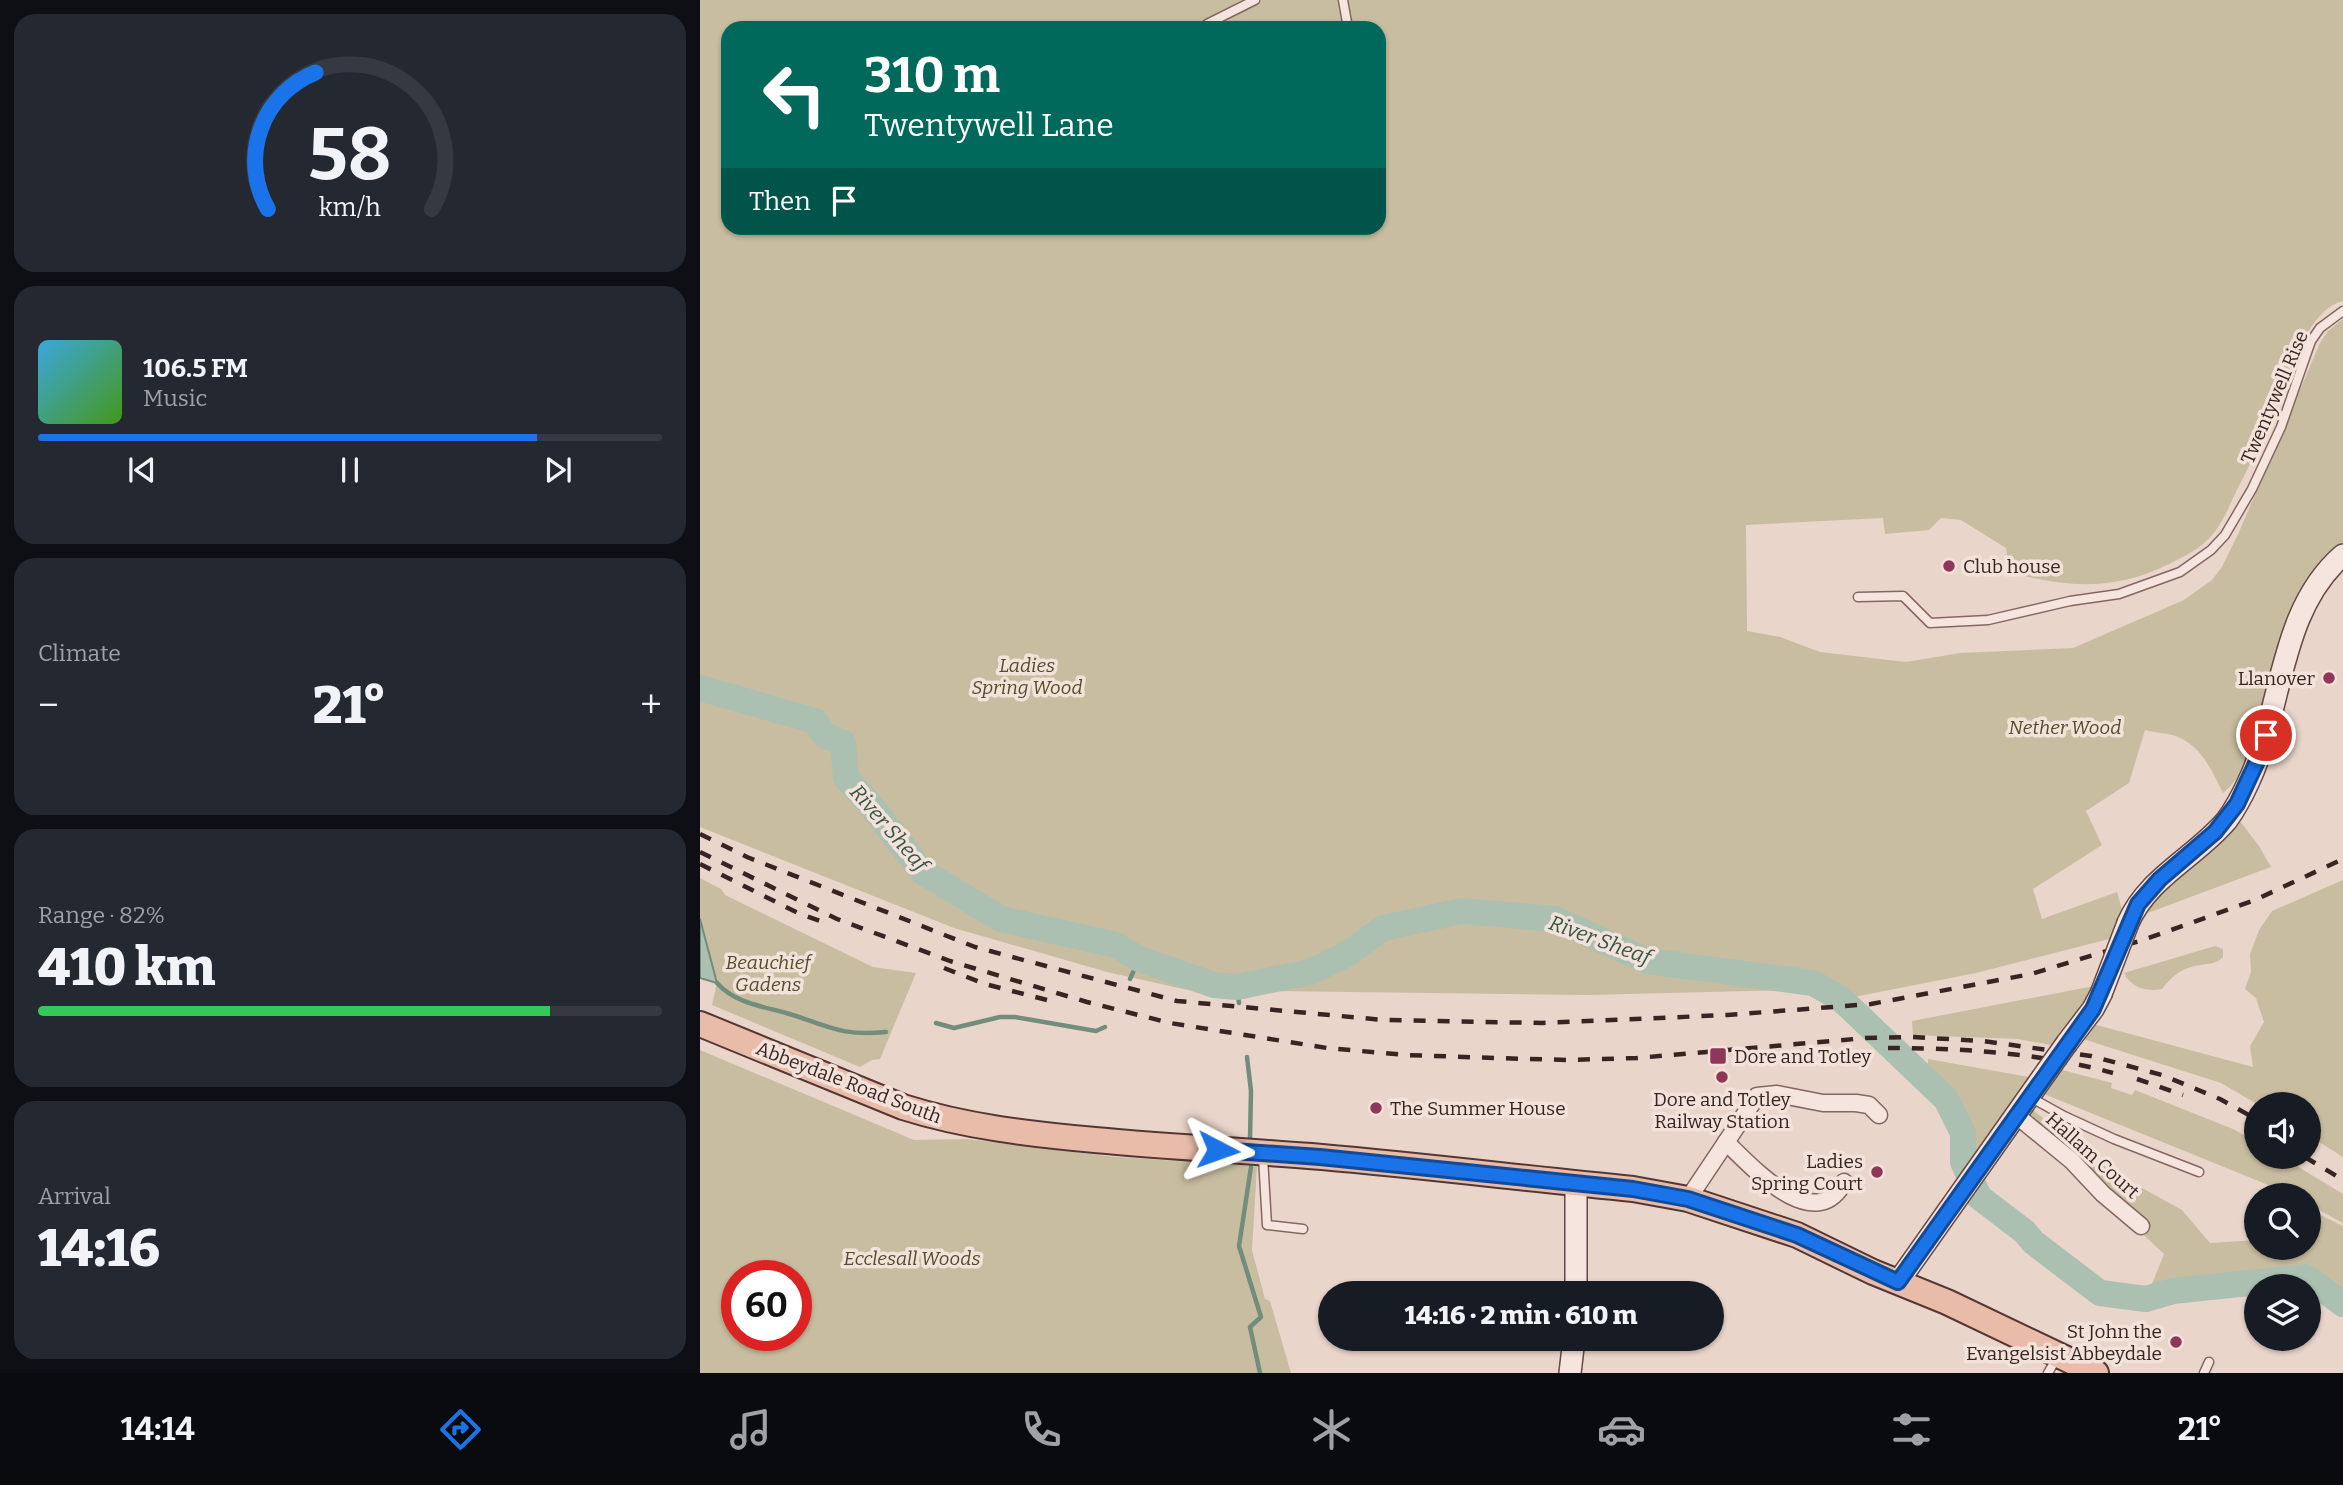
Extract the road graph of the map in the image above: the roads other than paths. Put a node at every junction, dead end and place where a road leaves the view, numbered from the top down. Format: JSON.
{"nodes":[{"id":1,"x":1255,"y":0,"type":"edge"},
{"id":2,"x":1343,"y":0,"type":"edge"},
{"id":3,"x":1213,"y":21,"type":"edge"},
{"id":4,"x":1347,"y":21,"type":"edge"},
{"id":5,"x":2343,"y":311,"type":"edge"},
{"id":6,"x":2343,"y":555,"type":"edge"},
{"id":7,"x":1858,"y":597,"type":"dead end"},
{"id":8,"x":700,"y":1024,"type":"edge"},
{"id":9,"x":2030,"y":1097,"type":"junction"},
{"id":10,"x":1879,"y":1115,"type":"dead end"},
{"id":11,"x":2017,"y":1116,"type":"junction"},
{"id":12,"x":1726,"y":1142,"type":"junction"},
{"id":13,"x":1263,"y":1154,"type":"junction"},
{"id":14,"x":2199,"y":1172,"type":"dead end"},
{"id":15,"x":1844,"y":1182,"type":"dead end"},
{"id":16,"x":1576,"y":1183,"type":"junction"},
{"id":17,"x":1688,"y":1199,"type":"junction"},
{"id":18,"x":2141,"y":1226,"type":"dead end"},
{"id":19,"x":1303,"y":1229,"type":"dead end"},
{"id":20,"x":1576,"y":1281,"type":"edge"},
{"id":21,"x":1898,"y":1282,"type":"junction"},
{"id":22,"x":1573,"y":1351,"type":"edge"},
{"id":23,"x":2208,"y":1362,"type":"dead end"},
{"id":24,"x":2054,"y":1363,"type":"edge"},
{"id":25,"x":1570,"y":1373,"type":"edge"},
{"id":26,"x":2096,"y":1373,"type":"edge"},
{"id":27,"x":2204,"y":1373,"type":"edge"}],
"edges":[{"from":1,"to":3,"type":"lane"},
{"from":2,"to":4,"type":"lane"},
{"from":5,"to":7,"type":"lane","name":"Twentywell Rise"},
{"from":6,"to":9,"type":"street","bridge":true},
{"from":8,"to":13,"type":"main road","name":"Abbeydale Road South"},
{"from":9,"to":11,"type":"street"},
{"from":9,"to":14,"type":"lane"},
{"from":10,"to":12,"type":"street"},
{"from":11,"to":18,"type":"street","name":"Hallam Court"},
{"from":11,"to":21,"type":"street"},
{"from":12,"to":15,"type":"street"},
{"from":12,"to":17,"type":"street"},
{"from":13,"to":16,"type":"main road","name":"Abbeydale Road South"},
{"from":13,"to":19,"type":"lane"},
{"from":16,"to":17,"type":"main road","name":"Abbeydale Road South"},
{"from":16,"to":20,"type":"street"},
{"from":17,"to":21,"type":"main road","name":"Abbeydale Road South"},
{"from":21,"to":24,"type":"main road","name":"Abbeydale Road South"},
{"from":22,"to":25,"type":"street"},
{"from":23,"to":27,"type":"lane"},
{"from":24,"to":26,"type":"main road","name":"Abbeydale Road South"}]}
